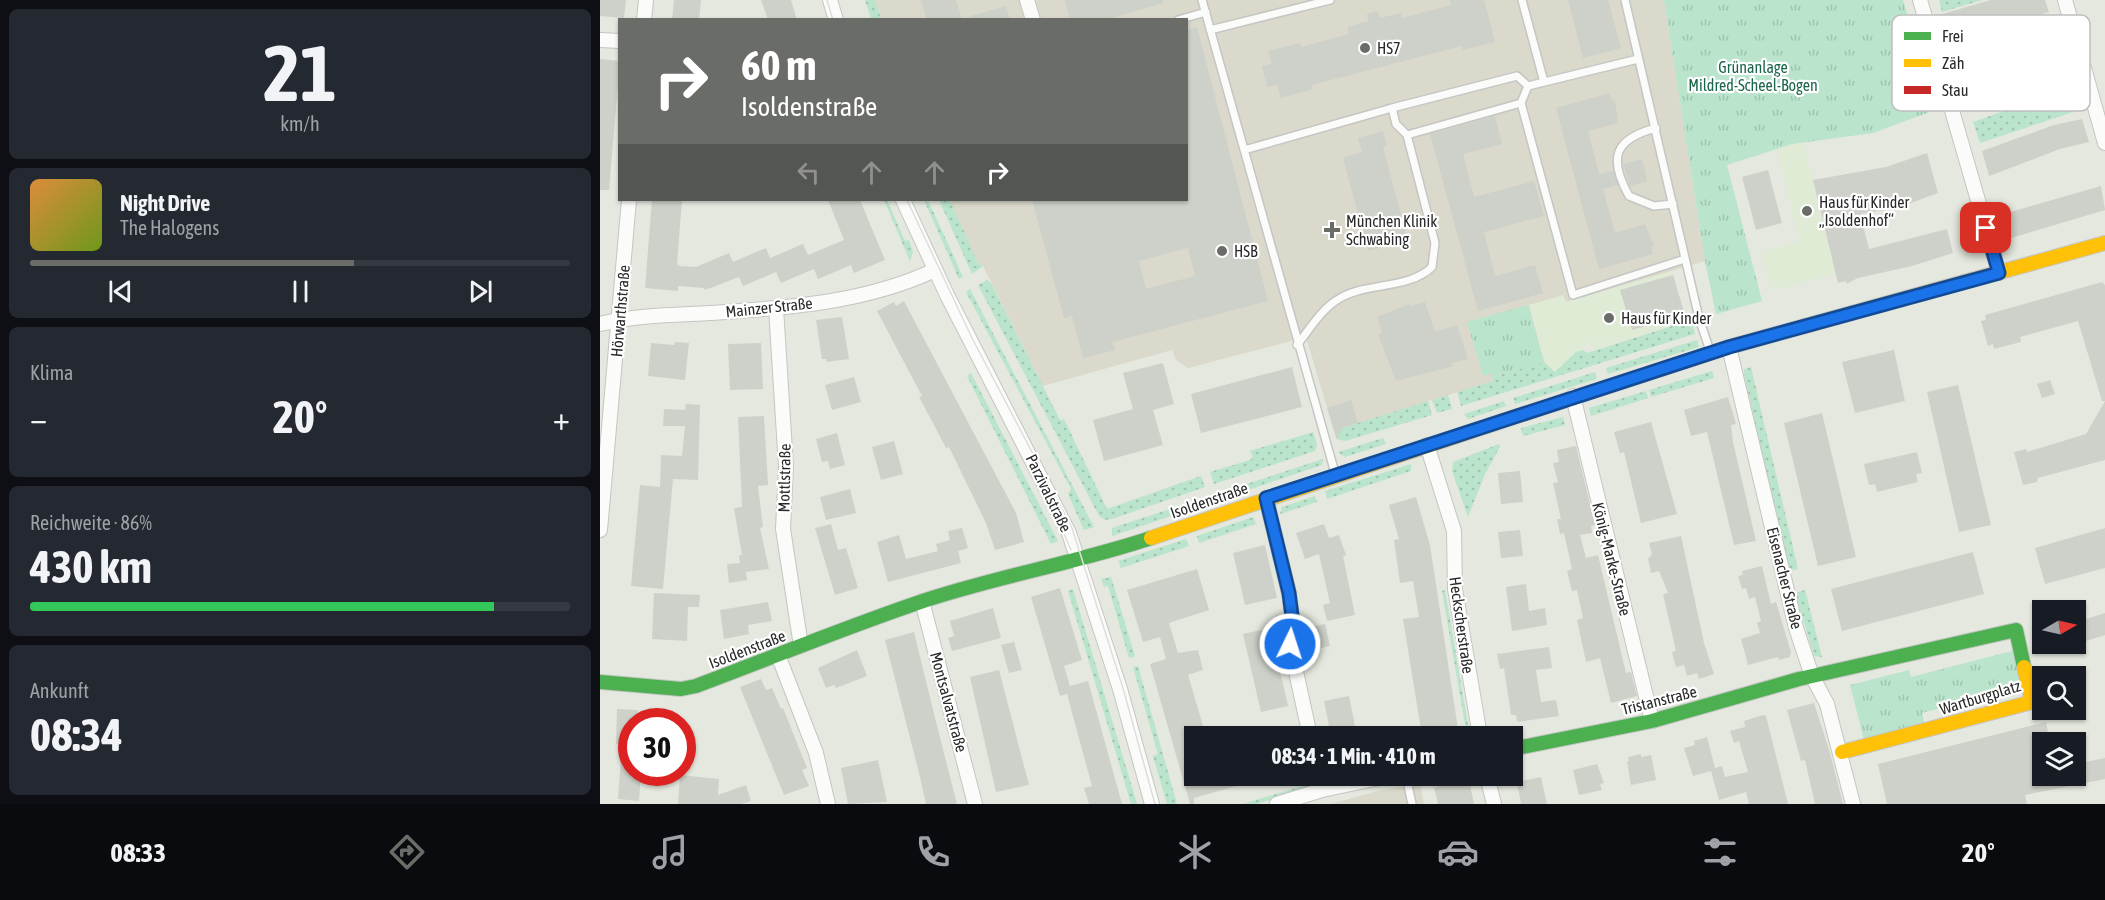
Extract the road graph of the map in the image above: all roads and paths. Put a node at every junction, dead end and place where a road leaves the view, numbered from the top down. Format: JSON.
{"nodes":[{"id":1,"x":646,"y":0,"type":"edge"},
{"id":2,"x":830,"y":0,"type":"edge"},
{"id":3,"x":1028,"y":0,"type":"edge"},
{"id":4,"x":1202,"y":0,"type":"edge"},
{"id":5,"x":1330,"y":0,"type":"edge"},
{"id":6,"x":1522,"y":0,"type":"edge"},
{"id":7,"x":1625,"y":0,"type":"edge"},
{"id":8,"x":1920,"y":0,"type":"edge"},
{"id":9,"x":2065,"y":0,"type":"edge"},
{"id":10,"x":1206,"y":12,"type":"junction"},
{"id":11,"x":1924,"y":15,"type":"edge"},
{"id":12,"x":2069,"y":15,"type":"edge"},
{"id":13,"x":644,"y":18,"type":"edge"},
{"id":14,"x":836,"y":18,"type":"edge"},
{"id":15,"x":1032,"y":18,"type":"edge"},
{"id":16,"x":1185,"y":18,"type":"edge"},
{"id":17,"x":1210,"y":30,"type":"junction"},
{"id":18,"x":600,"y":40,"type":"edge"},
{"id":19,"x":618,"y":41,"type":"edge"},
{"id":20,"x":1638,"y":59,"type":"junction"},
{"id":21,"x":1544,"y":82,"type":"junction"},
{"id":22,"x":1528,"y":86,"type":"junction"},
{"id":23,"x":2090,"y":89,"type":"edge"},
{"id":24,"x":1521,"y":103,"type":"junction"},
{"id":25,"x":1392,"y":108,"type":"junction"},
{"id":26,"x":1952,"y":111,"type":"edge"},
{"id":27,"x":1656,"y":128,"type":"junction"},
{"id":28,"x":1407,"y":135,"type":"junction"},
{"id":29,"x":2105,"y":143,"type":"edge"},
{"id":30,"x":1244,"y":150,"type":"junction"},
{"id":31,"x":629,"y":201,"type":"edge"},
{"id":32,"x":903,"y":201,"type":"edge"},
{"id":33,"x":1673,"y":204,"type":"junction"},
{"id":34,"x":2105,"y":243,"type":"edge"},
{"id":35,"x":1685,"y":259,"type":"junction"},
{"id":36,"x":935,"y":270,"type":"junction"},
{"id":37,"x":1999,"y":273,"type":"junction"},
{"id":38,"x":776,"y":308,"type":"junction"},
{"id":39,"x":620,"y":319,"type":"junction"},
{"id":40,"x":600,"y":324,"type":"edge"},
{"id":41,"x":1297,"y":345,"type":"junction"},
{"id":42,"x":1729,"y":347,"type":"junction"},
{"id":43,"x":1710,"y":353,"type":"junction"},
{"id":44,"x":1573,"y":396,"type":"junction"},
{"id":45,"x":1427,"y":445,"type":"junction"},
{"id":46,"x":1335,"y":475,"type":"junction"},
{"id":47,"x":1266,"y":498,"type":"junction"},
{"id":48,"x":600,"y":530,"type":"edge"},
{"id":49,"x":1079,"y":559,"type":"junction"},
{"id":50,"x":922,"y":601,"type":"junction"},
{"id":51,"x":801,"y":646,"type":"junction"},
{"id":52,"x":778,"y":655,"type":"junction"},
{"id":53,"x":1812,"y":676,"type":"junction"},
{"id":54,"x":600,"y":682,"type":"edge"},
{"id":55,"x":1652,"y":721,"type":"junction"},
{"id":56,"x":1308,"y":726,"type":"edge"},
{"id":57,"x":1478,"y":726,"type":"edge"},
{"id":58,"x":1523,"y":747,"type":"edge"},
{"id":59,"x":1842,"y":752,"type":"junction"},
{"id":60,"x":1321,"y":786,"type":"edge"},
{"id":61,"x":1341,"y":786,"type":"edge"},
{"id":62,"x":1408,"y":786,"type":"edge"},
{"id":63,"x":1490,"y":786,"type":"edge"},
{"id":64,"x":1322,"y":790,"type":"junction"},
{"id":65,"x":828,"y":804,"type":"edge"},
{"id":66,"x":975,"y":804,"type":"edge"},
{"id":67,"x":1152,"y":804,"type":"edge"},
{"id":68,"x":1277,"y":804,"type":"edge"},
{"id":69,"x":1412,"y":804,"type":"edge"},
{"id":70,"x":1494,"y":804,"type":"edge"},
{"id":71,"x":1853,"y":804,"type":"edge"}],
"edges":[{"from":1,"to":13,"type":"street"},
{"from":2,"to":14,"type":"street"},
{"from":3,"to":15,"type":"street"},
{"from":4,"to":10,"type":"lane"},
{"from":5,"to":17,"type":"lane"},
{"from":6,"to":21,"type":"lane"},
{"from":7,"to":20,"type":"lane"},
{"from":8,"to":11,"type":"street"},
{"from":9,"to":12,"type":"street"},
{"from":10,"to":16,"type":"lane"},
{"from":10,"to":17,"type":"lane"},
{"from":17,"to":30,"type":"lane"},
{"from":18,"to":19,"type":"street"},
{"from":20,"to":21,"type":"lane"},
{"from":20,"to":27,"type":"lane"},
{"from":21,"to":22,"type":"lane"},
{"from":22,"to":24,"type":"lane"},
{"from":22,"to":25,"type":"lane"},
{"from":23,"to":29,"type":"street"},
{"from":24,"to":28,"type":"lane"},
{"from":24,"to":35,"type":"lane"},
{"from":25,"to":28,"type":"lane"},
{"from":25,"to":30,"type":"lane"},
{"from":26,"to":37,"type":"street"},
{"from":27,"to":33,"type":"lane"},
{"from":27,"to":33,"type":"lane"},
{"from":28,"to":41,"type":"lane"},
{"from":30,"to":41,"type":"lane"},
{"from":31,"to":39,"type":"street","name":"Hörwarthstraße"},
{"from":32,"to":36,"type":"street","name":"Parzivalstraße"},
{"from":33,"to":35,"type":"lane"},
{"from":34,"to":37,"type":"street","name":"Isoldenstraße"},
{"from":35,"to":43,"type":"lane"},
{"from":36,"to":38,"type":"street","name":"Mainzer Straße"},
{"from":36,"to":49,"type":"street","name":"Parzivalstraße"},
{"from":37,"to":42,"type":"street","name":"Isoldenstraße"},
{"from":38,"to":39,"type":"street","name":"Mainzer Straße"},
{"from":38,"to":51,"type":"street","name":"Mottlstraße"},
{"from":39,"to":40,"type":"street","name":"Mainzer Straße"},
{"from":39,"to":48,"type":"street","name":"Hörwarthstraße"},
{"from":41,"to":46,"type":"lane"},
{"from":42,"to":43,"type":"street","name":"Isoldenstraße"},
{"from":42,"to":53,"type":"street","name":"Eisenacher Straße"},
{"from":43,"to":44,"type":"street","name":"Isoldenstraße"},
{"from":44,"to":45,"type":"street","name":"Isoldenstraße"},
{"from":44,"to":55,"type":"street","name":"König-Marke-Straße"},
{"from":45,"to":46,"type":"street","name":"Isoldenstraße"},
{"from":45,"to":57,"type":"street","name":"Heckscherstraße"},
{"from":46,"to":47,"type":"street","name":"Isoldenstraße"},
{"from":47,"to":49,"type":"street","name":"Isoldenstraße"},
{"from":47,"to":56,"type":"street"},
{"from":49,"to":50,"type":"street","name":"Isoldenstraße"},
{"from":49,"to":67,"type":"street","name":"Parzivalstraße"},
{"from":50,"to":51,"type":"street","name":"Isoldenstraße"},
{"from":50,"to":66,"type":"street","name":"Montsalvatstraße"},
{"from":51,"to":52,"type":"street","name":"Isoldenstraße"},
{"from":52,"to":54,"type":"street","name":"Isoldenstraße"},
{"from":52,"to":65,"type":"street"},
{"from":53,"to":55,"type":"street","name":"Tristanstraße"},
{"from":53,"to":59,"type":"street","name":"Eisenacher Straße"},
{"from":53,"to":59,"type":"street","name":"Wartburgplatz"},
{"from":55,"to":58,"type":"street","name":"Tristanstraße"},
{"from":59,"to":71,"type":"street","name":"Eisenacher Straße"},
{"from":60,"to":64,"type":"street"},
{"from":61,"to":64,"type":"street"},
{"from":62,"to":69,"type":"lane"},
{"from":63,"to":70,"type":"street"},
{"from":64,"to":68,"type":"street"}]}
